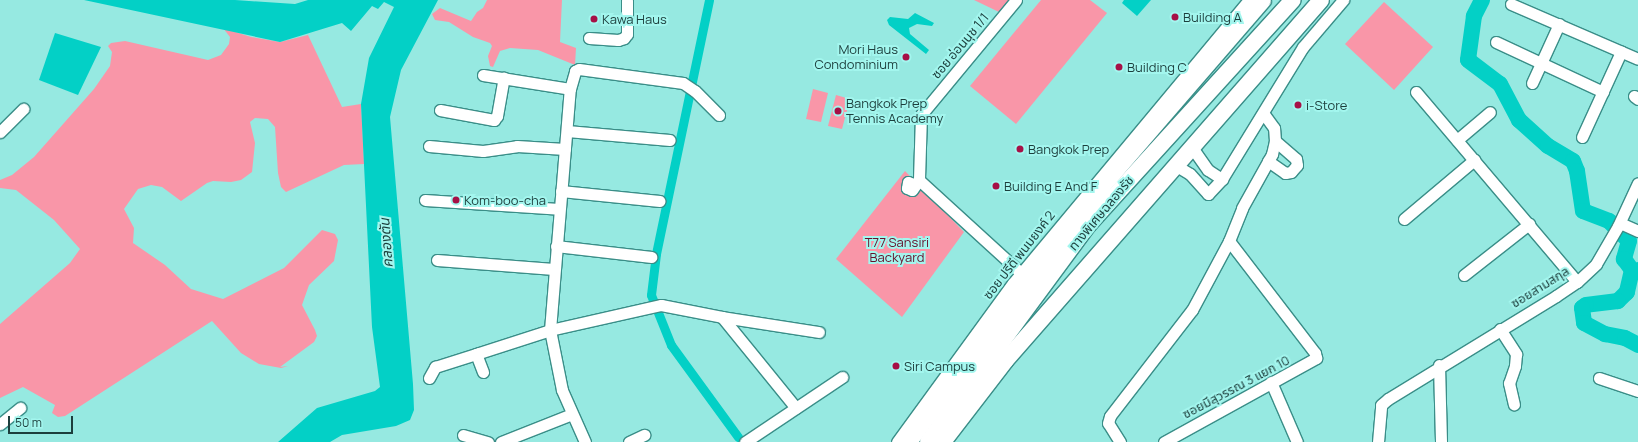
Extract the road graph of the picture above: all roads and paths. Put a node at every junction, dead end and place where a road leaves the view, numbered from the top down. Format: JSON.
{"nodes":[{"id":1,"x":627,"y":0,"type":"edge"},
{"id":2,"x":1016,"y":0,"type":"edge"},
{"id":3,"x":1249,"y":0,"type":"edge"},
{"id":4,"x":1263,"y":0,"type":"edge"},
{"id":5,"x":1293,"y":0,"type":"edge"},
{"id":6,"x":1321,"y":0,"type":"edge"},
{"id":7,"x":1343,"y":0,"type":"edge"},
{"id":8,"x":1511,"y":4,"type":"dead end"},
{"id":9,"x":1560,"y":24,"type":"junction"},
{"id":10,"x":589,"y":38,"type":"dead end"},
{"id":11,"x":1496,"y":42,"type":"dead end"},
{"id":12,"x":1621,"y":52,"type":"junction"},
{"id":13,"x":1638,"y":59,"type":"edge"},
{"id":14,"x":1541,"y":63,"type":"junction"},
{"id":15,"x":483,"y":75,"type":"dead end"},
{"id":16,"x":504,"y":78,"type":"junction"},
{"id":17,"x":1532,"y":83,"type":"dead end"},
{"id":18,"x":570,"y":89,"type":"junction"},
{"id":19,"x":1416,"y":92,"type":"dead end"},
{"id":20,"x":1603,"y":92,"type":"junction"},
{"id":21,"x":23,"y":109,"type":"dead end"},
{"id":22,"x":440,"y":110,"type":"dead end"},
{"id":23,"x":1490,"y":112,"type":"dead end"},
{"id":24,"x":1264,"y":114,"type":"junction"},
{"id":25,"x":719,"y":115,"type":"dead end"},
{"id":26,"x":566,"y":130,"type":"junction"},
{"id":27,"x":0,"y":132,"type":"edge"},
{"id":28,"x":1582,"y":137,"type":"dead end"},
{"id":29,"x":670,"y":140,"type":"dead end"},
{"id":30,"x":1457,"y":140,"type":"junction"},
{"id":31,"x":1275,"y":141,"type":"junction"},
{"id":32,"x":429,"y":146,"type":"dead end"},
{"id":33,"x":1191,"y":146,"type":"junction"},
{"id":34,"x":565,"y":149,"type":"junction"},
{"id":35,"x":1474,"y":160,"type":"junction"},
{"id":36,"x":1268,"y":161,"type":"junction"},
{"id":37,"x":1175,"y":165,"type":"junction"},
{"id":38,"x":1222,"y":179,"type":"junction"},
{"id":39,"x":1638,"y":183,"type":"edge"},
{"id":40,"x":561,"y":191,"type":"junction"},
{"id":41,"x":425,"y":200,"type":"dead end"},
{"id":42,"x":659,"y":201,"type":"dead end"},
{"id":43,"x":559,"y":209,"type":"junction"},
{"id":44,"x":1404,"y":218,"type":"dead end"},
{"id":45,"x":1529,"y":224,"type":"junction"},
{"id":46,"x":1617,"y":228,"type":"junction"},
{"id":47,"x":1638,"y":231,"type":"edge"},
{"id":48,"x":1229,"y":241,"type":"junction"},
{"id":49,"x":556,"y":246,"type":"junction"},
{"id":50,"x":651,"y":257,"type":"dead end"},
{"id":51,"x":437,"y":260,"type":"dead end"},
{"id":52,"x":554,"y":269,"type":"junction"},
{"id":53,"x":1020,"y":273,"type":"junction"},
{"id":54,"x":1464,"y":275,"type":"dead end"},
{"id":55,"x":1577,"y":282,"type":"junction"},
{"id":56,"x":722,"y":317,"type":"junction"},
{"id":57,"x":1500,"y":329,"type":"junction"},
{"id":58,"x":550,"y":330,"type":"junction"},
{"id":59,"x":819,"y":332,"type":"dead end"},
{"id":60,"x":476,"y":354,"type":"junction"},
{"id":61,"x":1439,"y":365,"type":"junction"},
{"id":62,"x":483,"y":372,"type":"dead end"},
{"id":63,"x":842,"y":377,"type":"dead end"},
{"id":64,"x":429,"y":378,"type":"dead end"},
{"id":65,"x":1599,"y":378,"type":"dead end"},
{"id":66,"x":1271,"y":382,"type":"junction"},
{"id":67,"x":1638,"y":391,"type":"edge"},
{"id":68,"x":1514,"y":404,"type":"dead end"},
{"id":69,"x":20,"y":408,"type":"dead end"},
{"id":70,"x":796,"y":408,"type":"junction"},
{"id":71,"x":572,"y":414,"type":"junction"},
{"id":72,"x":0,"y":424,"type":"edge"},
{"id":73,"x":463,"y":435,"type":"dead end"},
{"id":74,"x":644,"y":435,"type":"dead end"},
{"id":75,"x":488,"y":442,"type":"edge"},
{"id":76,"x":501,"y":442,"type":"edge"},
{"id":77,"x":585,"y":442,"type":"edge"},
{"id":78,"x":629,"y":442,"type":"edge"},
{"id":79,"x":746,"y":442,"type":"edge"},
{"id":80,"x":897,"y":442,"type":"edge"},
{"id":81,"x":909,"y":442,"type":"edge"},
{"id":82,"x":928,"y":442,"type":"edge"},
{"id":83,"x":943,"y":442,"type":"edge"},
{"id":84,"x":1120,"y":442,"type":"edge"},
{"id":85,"x":1164,"y":442,"type":"edge"},
{"id":86,"x":1297,"y":442,"type":"edge"},
{"id":87,"x":1378,"y":442,"type":"edge"},
{"id":88,"x":1441,"y":442,"type":"edge"}],
"edges":[{"from":1,"to":10,"type":"street"},
{"from":2,"to":53,"type":"street","name":"ซอย อ่อนนุช 1/1"},
{"from":3,"to":53,"type":"street","name":"ซอย ปรีดี พนมยงค์ 2"},
{"from":4,"to":81,"type":"highway","name":"ทางพิเศษฉลองรัช"},
{"from":5,"to":82,"type":"highway","name":"ทางพิเศษฉลองรัช"},
{"from":6,"to":33,"type":"highway"},
{"from":7,"to":24,"type":"street"},
{"from":8,"to":9,"type":"street"},
{"from":9,"to":12,"type":"street"},
{"from":9,"to":14,"type":"street"},
{"from":11,"to":14,"type":"street"},
{"from":12,"to":13,"type":"street"},
{"from":12,"to":20,"type":"street"},
{"from":14,"to":17,"type":"street"},
{"from":14,"to":20,"type":"street"},
{"from":15,"to":16,"type":"street"},
{"from":16,"to":18,"type":"street"},
{"from":16,"to":22,"type":"street"},
{"from":18,"to":25,"type":"street"},
{"from":18,"to":26,"type":"street"},
{"from":19,"to":30,"type":"street"},
{"from":20,"to":28,"type":"street"},
{"from":21,"to":27,"type":"street"},
{"from":23,"to":30,"type":"street"},
{"from":24,"to":31,"type":"street"},
{"from":24,"to":38,"type":"street"},
{"from":26,"to":29,"type":"street"},
{"from":26,"to":34,"type":"street"},
{"from":30,"to":35,"type":"street"},
{"from":31,"to":36,"type":"street"},
{"from":31,"to":36,"type":"street"},
{"from":32,"to":34,"type":"street"},
{"from":33,"to":37,"type":"highway"},
{"from":33,"to":38,"type":"street"},
{"from":34,"to":40,"type":"street"},
{"from":35,"to":44,"type":"street"},
{"from":35,"to":45,"type":"street"},
{"from":36,"to":48,"type":"street"},
{"from":37,"to":38,"type":"street"},
{"from":37,"to":83,"type":"highway"},
{"from":39,"to":46,"type":"street","name":"ซอยสามสกุล"},
{"from":40,"to":42,"type":"street"},
{"from":40,"to":43,"type":"street"},
{"from":41,"to":43,"type":"street"},
{"from":43,"to":49,"type":"street"},
{"from":45,"to":54,"type":"street"},
{"from":45,"to":55,"type":"street"},
{"from":46,"to":47,"type":"street"},
{"from":46,"to":55,"type":"street","name":"ซอยสามสกุล"},
{"from":48,"to":66,"type":"street","name":"ซอยมีสุวรรณ 3 แยก 10"},
{"from":48,"to":84,"type":"street"},
{"from":49,"to":50,"type":"street"},
{"from":49,"to":52,"type":"street"},
{"from":51,"to":52,"type":"street"},
{"from":52,"to":58,"type":"street"},
{"from":53,"to":80,"type":"street","name":"ซอย ปรีดี พนมยงค์ 2"},
{"from":55,"to":57,"type":"street","name":"ซอยสามสกุล"},
{"from":56,"to":58,"type":"street"},
{"from":56,"to":59,"type":"street"},
{"from":56,"to":70,"type":"street"},
{"from":57,"to":61,"type":"street","name":"ซอยสามสกุล"},
{"from":57,"to":68,"type":"street"},
{"from":58,"to":60,"type":"street"},
{"from":58,"to":71,"type":"street"},
{"from":60,"to":62,"type":"street"},
{"from":60,"to":64,"type":"street"},
{"from":61,"to":87,"type":"street","name":"ซอยสามสกุล"},
{"from":61,"to":88,"type":"street"},
{"from":63,"to":70,"type":"street"},
{"from":65,"to":67,"type":"street"},
{"from":66,"to":85,"type":"street","name":"ซอยมีสุวรรณ 3 แยก 10"},
{"from":66,"to":86,"type":"street"},
{"from":69,"to":72,"type":"street"},
{"from":70,"to":79,"type":"street"},
{"from":71,"to":76,"type":"street"},
{"from":71,"to":77,"type":"street"},
{"from":73,"to":75,"type":"street"},
{"from":74,"to":78,"type":"street"}]}
